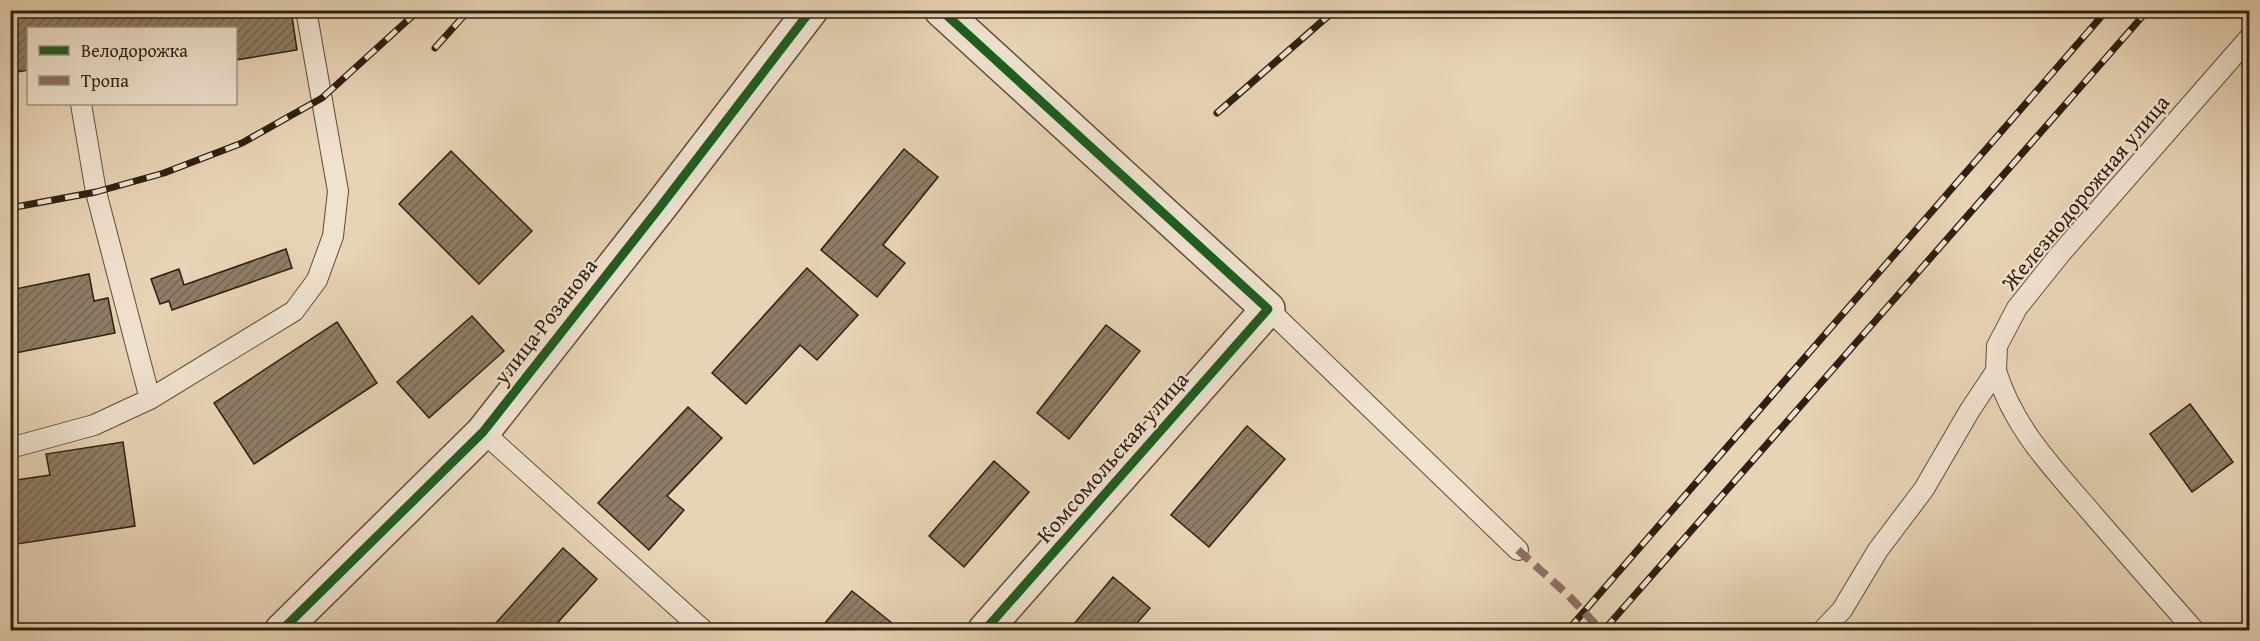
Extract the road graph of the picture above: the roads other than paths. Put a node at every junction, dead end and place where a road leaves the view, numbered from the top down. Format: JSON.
{"nodes":[{"id":1,"x":306,"y":10,"type":"edge"},
{"id":2,"x":811,"y":10,"type":"edge"},
{"id":3,"x":941,"y":10,"type":"edge"},
{"id":4,"x":2250,"y":37,"type":"edge"},
{"id":5,"x":81,"y":105,"type":"edge"},
{"id":6,"x":1268,"y":309,"type":"junction"},
{"id":7,"x":1996,"y":371,"type":"junction"},
{"id":8,"x":150,"y":399,"type":"junction"},
{"id":9,"x":483,"y":432,"type":"junction"},
{"id":10,"x":10,"y":448,"type":"edge"},
{"id":11,"x":1518,"y":550,"type":"dead end"},
{"id":12,"x":282,"y":630,"type":"edge"},
{"id":13,"x":704,"y":630,"type":"edge"},
{"id":14,"x":985,"y":630,"type":"edge"},
{"id":15,"x":1823,"y":630,"type":"edge"},
{"id":16,"x":2194,"y":630,"type":"edge"}],
"edges":[{"from":1,"to":8,"type":"lane"},
{"from":2,"to":9,"type":"street","name":"улица Розанова"},
{"from":3,"to":6,"type":"street"},
{"from":4,"to":7,"type":"lane","name":"Железнодорожная улица"},
{"from":5,"to":8,"type":"lane"},
{"from":6,"to":11,"type":"lane"},
{"from":6,"to":14,"type":"street","name":"Комсомольская улица"},
{"from":7,"to":15,"type":"lane","name":"Железнодорожная улица"},
{"from":7,"to":16,"type":"lane"},
{"from":8,"to":10,"type":"lane"},
{"from":9,"to":12,"type":"street","name":"улица Розанова"},
{"from":9,"to":13,"type":"lane"}]}
